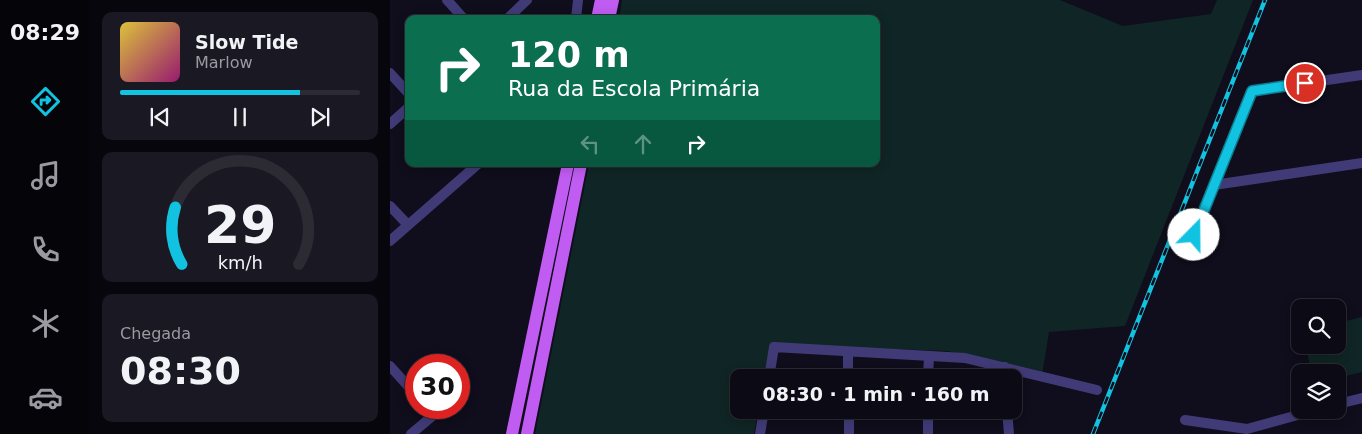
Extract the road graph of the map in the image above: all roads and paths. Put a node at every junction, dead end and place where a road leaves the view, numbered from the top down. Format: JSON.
{"nodes":[{"id":1,"x":447,"y":0,"type":"edge"},
{"id":2,"x":527,"y":0,"type":"edge"},
{"id":3,"x":578,"y":0,"type":"edge"},
{"id":4,"x":601,"y":0,"type":"edge"},
{"id":5,"x":613,"y":0,"type":"edge"},
{"id":6,"x":460,"y":15,"type":"edge"},
{"id":7,"x":511,"y":15,"type":"edge"},
{"id":8,"x":576,"y":15,"type":"edge"},
{"id":9,"x":598,"y":15,"type":"edge"},
{"id":10,"x":610,"y":15,"type":"edge"},
{"id":11,"x":390,"y":73,"type":"edge"},
{"id":12,"x":1362,"y":75,"type":"edge"},
{"id":13,"x":405,"y":90,"type":"edge"},
{"id":14,"x":405,"y":111,"type":"edge"},
{"id":15,"x":390,"y":124,"type":"edge"},
{"id":16,"x":1362,"y":163,"type":"edge"},
{"id":17,"x":472,"y":167,"type":"edge"},
{"id":18,"x":567,"y":167,"type":"edge"},
{"id":19,"x":580,"y":167,"type":"edge"},
{"id":20,"x":1214,"y":185,"type":"junction"},
{"id":21,"x":390,"y":206,"type":"edge"},
{"id":22,"x":408,"y":225,"type":"junction"},
{"id":23,"x":390,"y":241,"type":"edge"},
{"id":24,"x":1187,"y":251,"type":"dead end"},
{"id":25,"x":848,"y":352,"type":"junction"},
{"id":26,"x":929,"y":356,"type":"junction"},
{"id":27,"x":390,"y":366,"type":"edge"},
{"id":28,"x":770,"y":369,"type":"edge"},
{"id":29,"x":848,"y":369,"type":"edge"},
{"id":30,"x":928,"y":369,"type":"edge"},
{"id":31,"x":997,"y":369,"type":"edge"},
{"id":32,"x":1022,"y":375,"type":"edge"},
{"id":33,"x":405,"y":383,"type":"edge"},
{"id":34,"x":1097,"y":390,"type":"dead end"},
{"id":35,"x":1362,"y":398,"type":"edge"},
{"id":36,"x":1346,"y":402,"type":"edge"},
{"id":37,"x":1291,"y":417,"type":"edge"},
{"id":38,"x":425,"y":419,"type":"edge"},
{"id":39,"x":762,"y":419,"type":"edge"},
{"id":40,"x":849,"y":419,"type":"edge"},
{"id":41,"x":928,"y":419,"type":"edge"},
{"id":42,"x":1007,"y":419,"type":"edge"},
{"id":43,"x":1185,"y":420,"type":"dead end"},
{"id":44,"x":411,"y":434,"type":"edge"},
{"id":45,"x":512,"y":434,"type":"edge"},
{"id":46,"x":526,"y":434,"type":"edge"},
{"id":47,"x":760,"y":434,"type":"edge"},
{"id":48,"x":849,"y":434,"type":"edge"},
{"id":49,"x":928,"y":434,"type":"edge"},
{"id":50,"x":1008,"y":434,"type":"edge"}],
"edges":[{"from":1,"to":6,"type":"street"},
{"from":2,"to":7,"type":"street"},
{"from":3,"to":8,"type":"street"},
{"from":4,"to":9,"type":"main road"},
{"from":5,"to":10,"type":"main road"},
{"from":11,"to":13,"type":"street"},
{"from":12,"to":20,"type":"street"},
{"from":14,"to":15,"type":"street"},
{"from":16,"to":20,"type":"street"},
{"from":17,"to":22,"type":"street"},
{"from":18,"to":45,"type":"main road"},
{"from":19,"to":46,"type":"main road"},
{"from":20,"to":24,"type":"street"},
{"from":21,"to":22,"type":"street"},
{"from":22,"to":23,"type":"street"},
{"from":25,"to":26,"type":"street"},
{"from":25,"to":28,"type":"street"},
{"from":25,"to":29,"type":"street"},
{"from":26,"to":30,"type":"street"},
{"from":26,"to":31,"type":"street"},
{"from":27,"to":33,"type":"street"},
{"from":32,"to":34,"type":"street"},
{"from":35,"to":36,"type":"street"},
{"from":37,"to":43,"type":"street"},
{"from":38,"to":44,"type":"street"},
{"from":39,"to":47,"type":"street"},
{"from":40,"to":48,"type":"street"},
{"from":41,"to":49,"type":"street"},
{"from":42,"to":50,"type":"street"}]}
